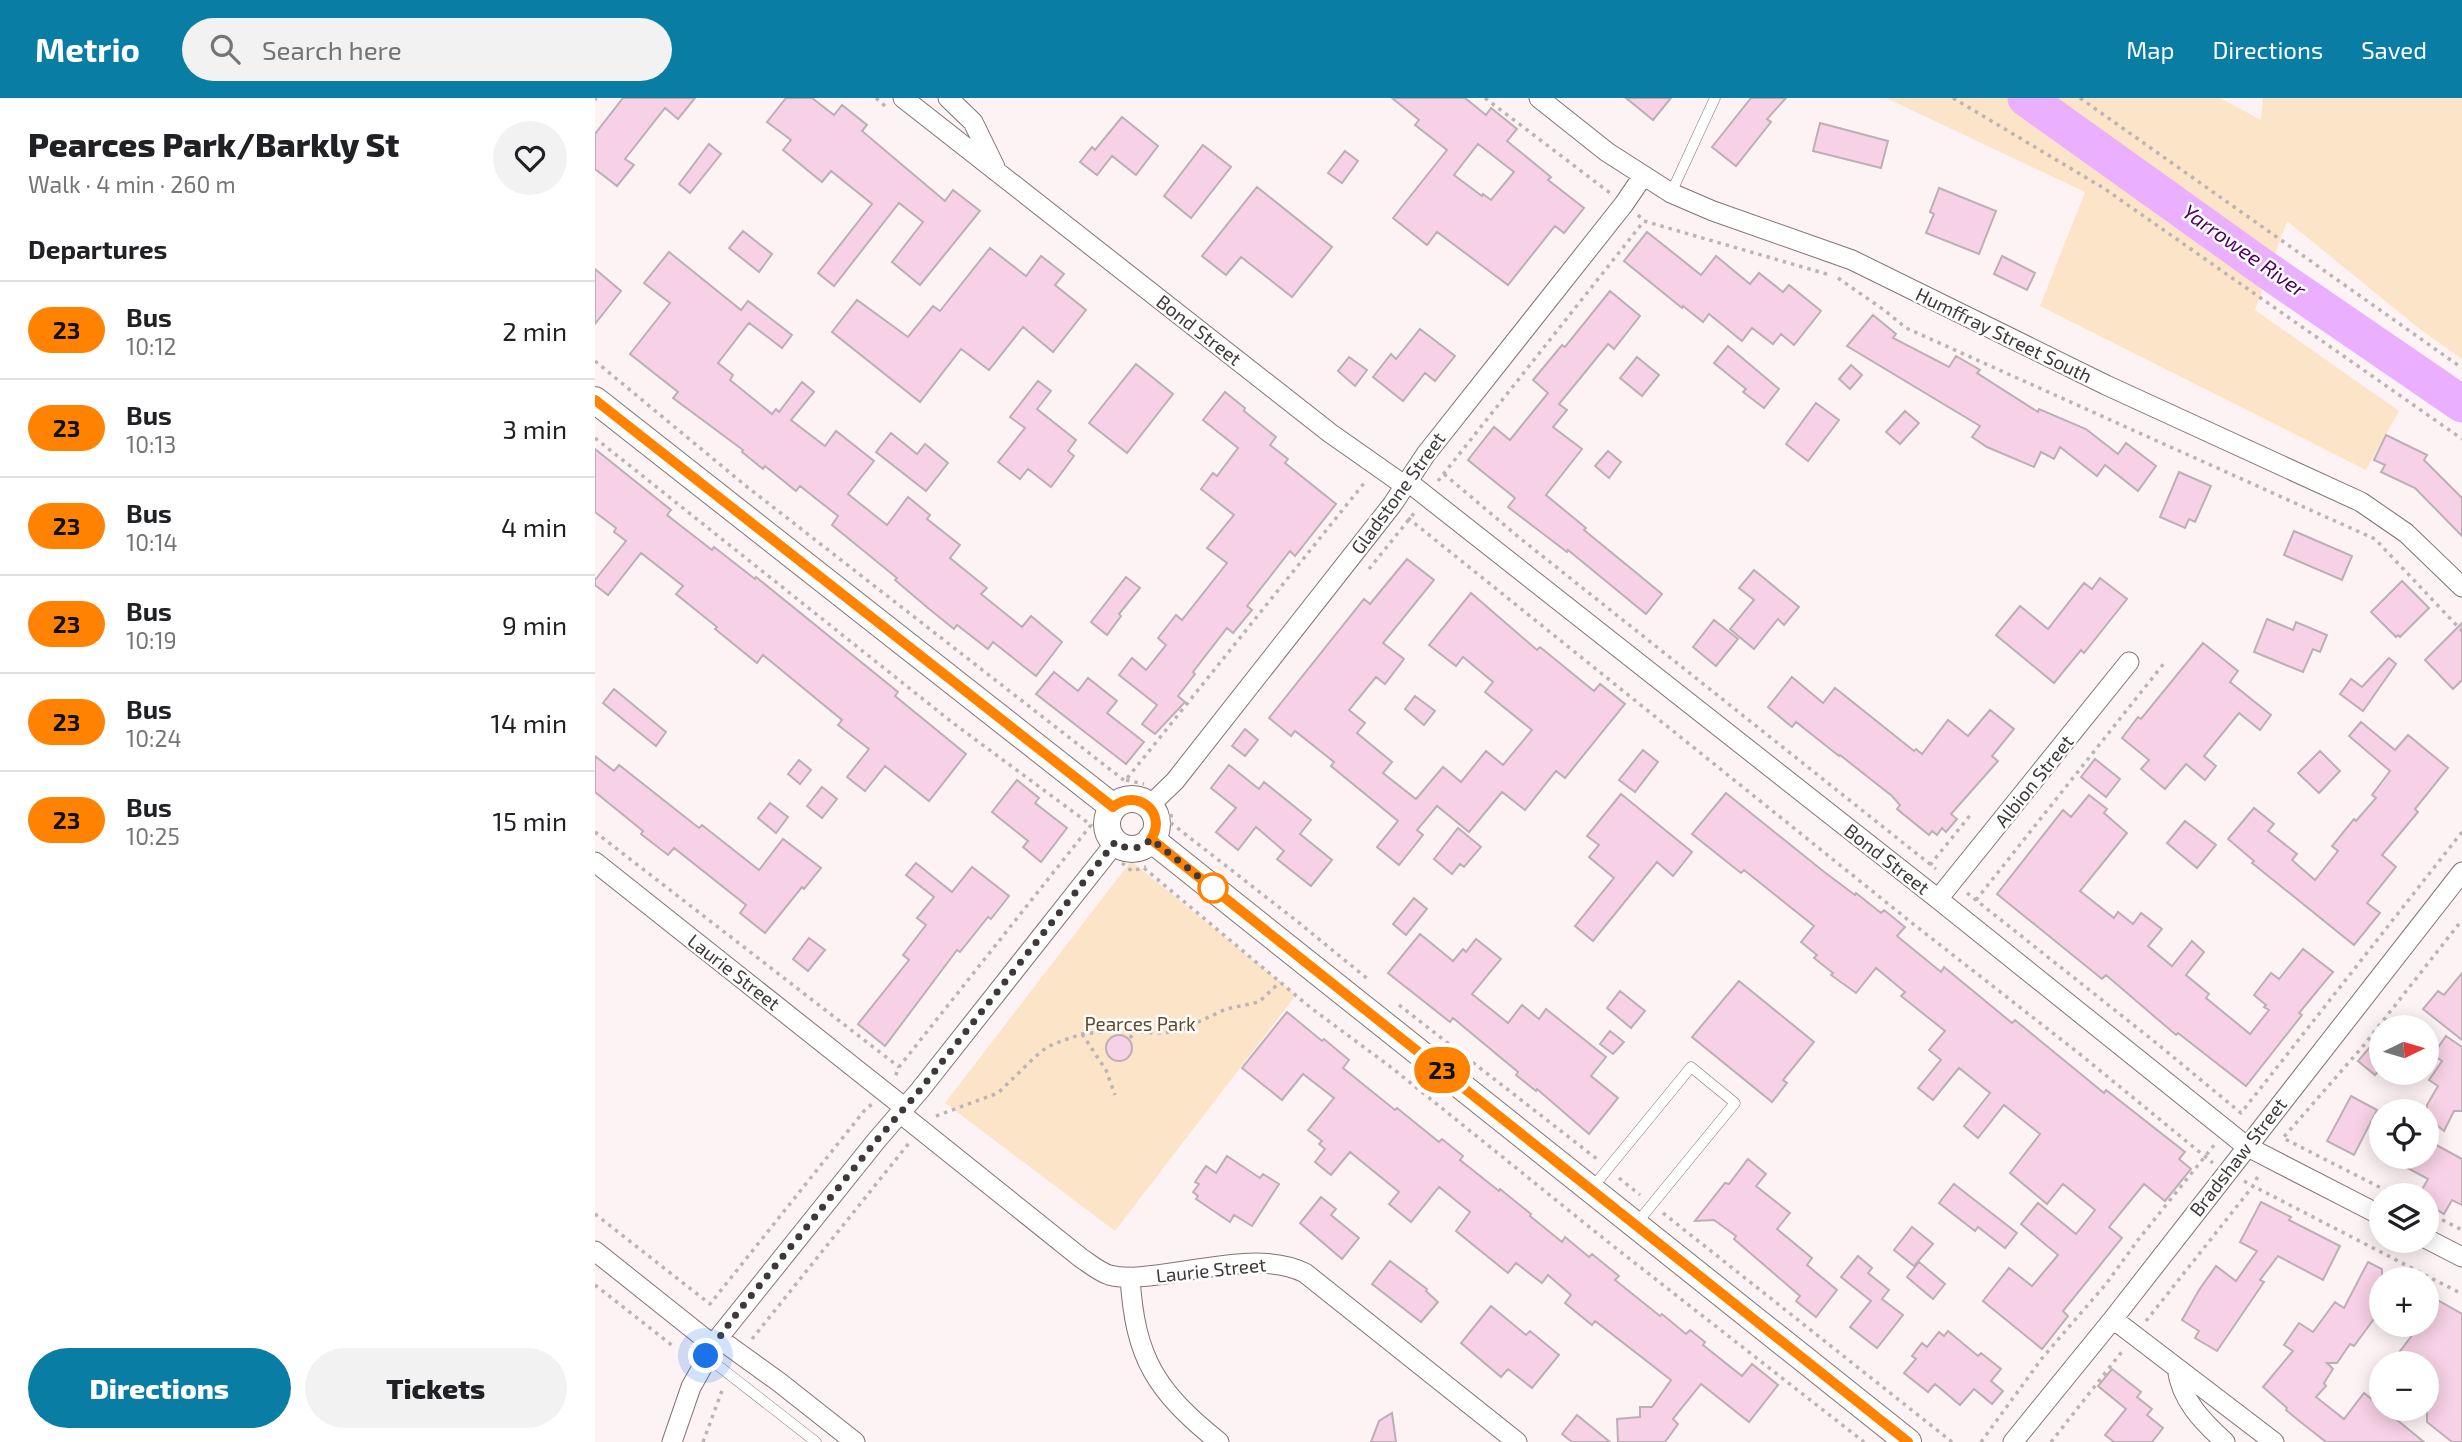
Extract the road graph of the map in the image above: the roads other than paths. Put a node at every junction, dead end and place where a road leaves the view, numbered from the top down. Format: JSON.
{"nodes":[{"id":1,"x":903,"y":98,"type":"edge"},
{"id":2,"x":948,"y":98,"type":"edge"},
{"id":3,"x":1539,"y":98,"type":"edge"},
{"id":4,"x":1715,"y":98,"type":"edge"},
{"id":5,"x":997,"y":171,"type":"junction"},
{"id":6,"x":1643,"y":176,"type":"junction"},
{"id":7,"x":1671,"y":192,"type":"junction"},
{"id":8,"x":595,"y":400,"type":"edge"},
{"id":9,"x":1406,"y":483,"type":"junction"},
{"id":10,"x":2462,"y":587,"type":"edge"},
{"id":11,"x":2129,"y":662,"type":"dead end"},
{"id":12,"x":1113,"y":807,"type":"junction"},
{"id":13,"x":1160,"y":812,"type":"junction"},
{"id":14,"x":1151,"y":839,"type":"junction"},
{"id":15,"x":1115,"y":842,"type":"junction"},
{"id":16,"x":595,"y":862,"type":"edge"},
{"id":17,"x":2462,"y":872,"type":"edge"},
{"id":18,"x":1938,"y":899,"type":"junction"},
{"id":19,"x":902,"y":1110,"type":"junction"},
{"id":20,"x":2246,"y":1146,"type":"junction"},
{"id":21,"x":1600,"y":1179,"type":"junction"},
{"id":22,"x":2369,"y":1209,"type":"edge"},
{"id":23,"x":1644,"y":1214,"type":"junction"},
{"id":24,"x":2439,"y":1245,"type":"edge"},
{"id":25,"x":595,"y":1251,"type":"edge"},
{"id":26,"x":2462,"y":1257,"type":"edge"},
{"id":27,"x":1130,"y":1277,"type":"junction"},
{"id":28,"x":2113,"y":1319,"type":"junction"},
{"id":29,"x":712,"y":1347,"type":"junction"},
{"id":30,"x":2177,"y":1368,"type":"junction"},
{"id":31,"x":672,"y":1442,"type":"edge"},
{"id":32,"x":817,"y":1442,"type":"edge"},
{"id":33,"x":855,"y":1442,"type":"edge"},
{"id":34,"x":1219,"y":1442,"type":"edge"},
{"id":35,"x":1517,"y":1442,"type":"edge"},
{"id":36,"x":1908,"y":1442,"type":"edge"},
{"id":37,"x":2013,"y":1442,"type":"edge"},
{"id":38,"x":2225,"y":1442,"type":"edge"},
{"id":39,"x":2274,"y":1442,"type":"edge"}],
"edges":[{"from":1,"to":5,"type":"street","name":"Bond Street"},
{"from":2,"to":5,"type":"street","name":"Bond Street"},
{"from":3,"to":6,"type":"street","name":"Humffray Street South"},
{"from":4,"to":7,"type":"lane"},
{"from":5,"to":9,"type":"street","name":"Bond Street"},
{"from":6,"to":7,"type":"street","name":"Humffray Street South"},
{"from":6,"to":9,"type":"street","name":"Gladstone Street"},
{"from":7,"to":10,"type":"street","name":"Humffray Street South"},
{"from":8,"to":12,"type":"main road"},
{"from":9,"to":13,"type":"street","name":"Gladstone Street"},
{"from":9,"to":18,"type":"street","name":"Bond Street"},
{"from":11,"to":18,"type":"street","name":"Albion Street"},
{"from":12,"to":13,"type":"main road"},
{"from":12,"to":15,"type":"main road"},
{"from":13,"to":14,"type":"main road"},
{"from":14,"to":15,"type":"main road"},
{"from":14,"to":21,"type":"main road"},
{"from":15,"to":19,"type":"street"},
{"from":16,"to":19,"type":"street","name":"Laurie Street"},
{"from":17,"to":20,"type":"street","name":"Bradshaw Street"},
{"from":18,"to":20,"type":"street","name":"Bond Street"},
{"from":19,"to":27,"type":"street","name":"Laurie Street"},
{"from":19,"to":29,"type":"street"},
{"from":20,"to":22,"type":"street","name":"Bond Street"},
{"from":20,"to":28,"type":"street","name":"Bradshaw Street"},
{"from":21,"to":23,"type":"main road"},
{"from":21,"to":23,"type":"lane"},
{"from":23,"to":36,"type":"main road"},
{"from":24,"to":26,"type":"street"},
{"from":25,"to":29,"type":"street"},
{"from":27,"to":34,"type":"street"},
{"from":27,"to":35,"type":"street","name":"Laurie Street"},
{"from":28,"to":30,"type":"street"},
{"from":28,"to":37,"type":"street","name":"Bradshaw Street"},
{"from":29,"to":31,"type":"street"},
{"from":29,"to":32,"type":"lane"},
{"from":29,"to":33,"type":"street"},
{"from":30,"to":38,"type":"street"},
{"from":30,"to":39,"type":"street"}]}
